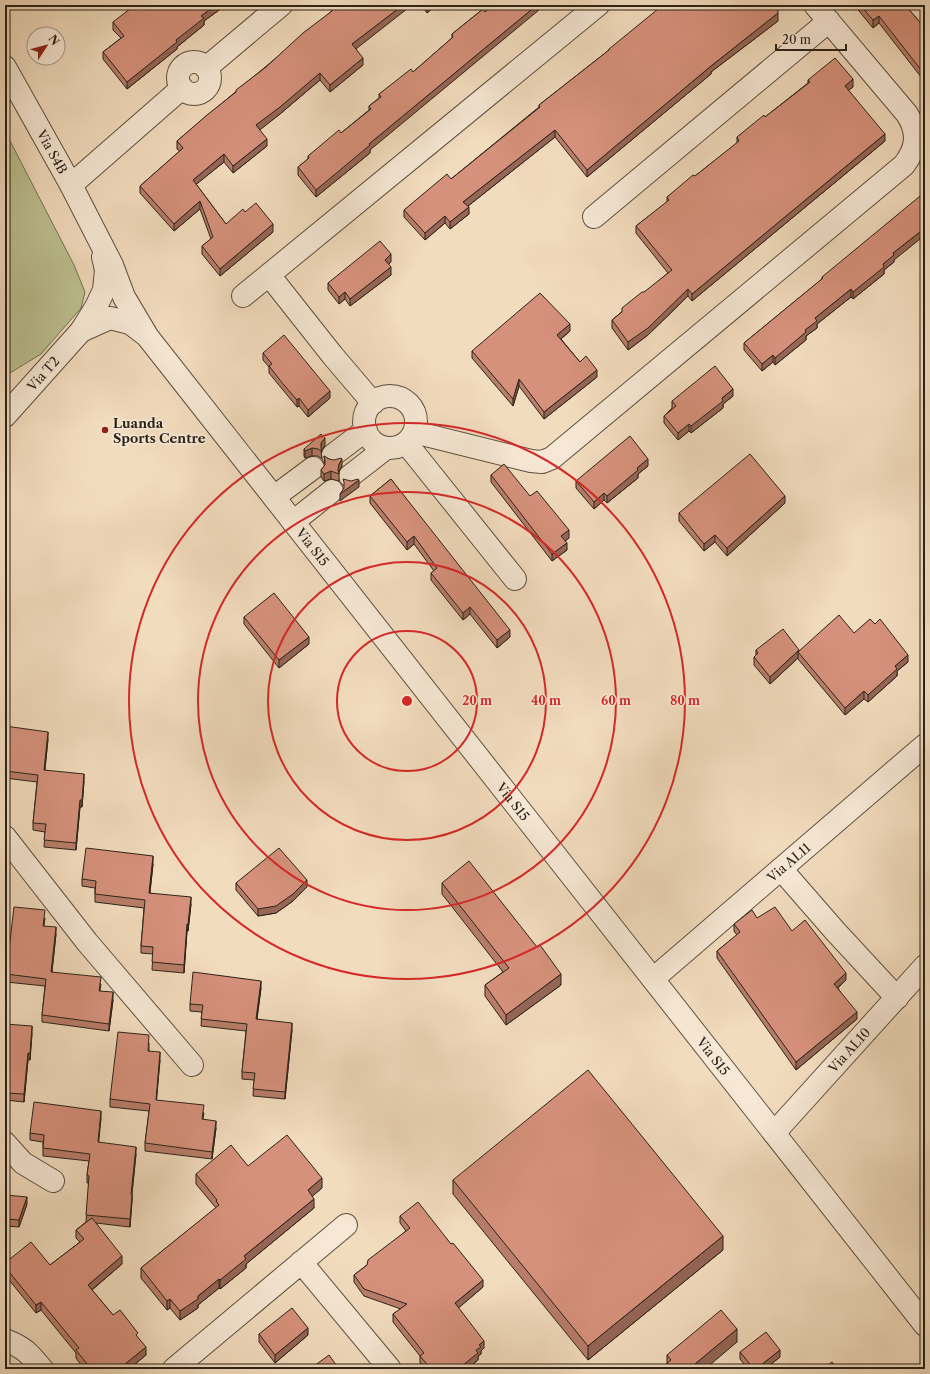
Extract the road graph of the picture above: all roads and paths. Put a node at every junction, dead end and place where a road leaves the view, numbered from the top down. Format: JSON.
{"nodes":[{"id":1,"x":281,"y":5,"type":"edge"},
{"id":2,"x":598,"y":5,"type":"edge"},
{"id":3,"x":822,"y":13,"type":"edge"},
{"id":4,"x":5,"y":67,"type":"edge"},
{"id":5,"x":71,"y":185,"type":"junction"},
{"id":6,"x":594,"y":218,"type":"dead end"},
{"id":7,"x":98,"y":239,"type":"junction"},
{"id":8,"x":269,"y":275,"type":"junction"},
{"id":9,"x":242,"y":296,"type":"dead end"},
{"id":10,"x":81,"y":331,"type":"junction"},
{"id":11,"x":148,"y":336,"type":"junction"},
{"id":12,"x":373,"y":403,"type":"junction"},
{"id":13,"x":5,"y":416,"type":"edge"},
{"id":14,"x":366,"y":430,"type":"junction"},
{"id":15,"x":402,"y":441,"type":"junction"},
{"id":16,"x":333,"y":455,"type":"dead end"},
{"id":17,"x":313,"y":468,"type":"dead end"},
{"id":18,"x":350,"y":476,"type":"dead end"},
{"id":19,"x":332,"y":491,"type":"dead end"},
{"id":20,"x":274,"y":497,"type":"junction"},
{"id":21,"x":293,"y":522,"type":"junction"},
{"id":22,"x":515,"y":579,"type":"dead end"},
{"id":23,"x":925,"y":745,"type":"edge"},
{"id":24,"x":5,"y":837,"type":"edge"},
{"id":25,"x":781,"y":869,"type":"junction"},
{"id":26,"x":925,"y":966,"type":"edge"},
{"id":27,"x":653,"y":979,"type":"junction"},
{"id":28,"x":897,"y":998,"type":"junction"},
{"id":29,"x":192,"y":1065,"type":"dead end"},
{"id":30,"x":774,"y":1132,"type":"junction"},
{"id":31,"x":5,"y":1143,"type":"edge"},
{"id":32,"x":53,"y":1181,"type":"dead end"},
{"id":33,"x":346,"y":1225,"type":"dead end"},
{"id":34,"x":301,"y":1262,"type":"junction"},
{"id":35,"x":925,"y":1325,"type":"edge"},
{"id":36,"x":5,"y":1340,"type":"edge"},
{"id":37,"x":42,"y":1369,"type":"edge"},
{"id":38,"x":174,"y":1369,"type":"edge"},
{"id":39,"x":390,"y":1369,"type":"edge"}],
"edges":[{"from":1,"to":5,"type":"street"},
{"from":2,"to":8,"type":"street"},
{"from":3,"to":6,"type":"street"},
{"from":3,"to":15,"type":"street"},
{"from":4,"to":5,"type":"street","name":"Via S4B"},
{"from":5,"to":7,"type":"street","name":"Via S4B"},
{"from":7,"to":10,"type":"street","name":"Via S4B"},
{"from":7,"to":11,"type":"street","name":"Via S4B"},
{"from":8,"to":9,"type":"street"},
{"from":8,"to":12,"type":"street"},
{"from":10,"to":11,"type":"street","name":"Via S15"},
{"from":10,"to":13,"type":"street","name":"Via T2"},
{"from":11,"to":20,"type":"street","name":"Via S15"},
{"from":12,"to":14,"type":"street"},
{"from":12,"to":15,"type":"street"},
{"from":14,"to":15,"type":"street"},
{"from":14,"to":16,"type":"street"},
{"from":15,"to":18,"type":"street"},
{"from":15,"to":22,"type":"street"},
{"from":17,"to":20,"type":"street"},
{"from":19,"to":21,"type":"street"},
{"from":20,"to":21,"type":"street","name":"Via S15"},
{"from":21,"to":27,"type":"street","name":"Via S15"},
{"from":23,"to":25,"type":"street","name":"Via AL11"},
{"from":24,"to":29,"type":"street"},
{"from":25,"to":27,"type":"street","name":"Via AL11"},
{"from":25,"to":28,"type":"street"},
{"from":26,"to":28,"type":"street","name":"Via AL10"},
{"from":27,"to":30,"type":"street","name":"Via S15"},
{"from":28,"to":30,"type":"street","name":"Via AL10"},
{"from":30,"to":35,"type":"street","name":"Via S15"},
{"from":31,"to":32,"type":"street"},
{"from":33,"to":34,"type":"street"},
{"from":34,"to":38,"type":"street"},
{"from":34,"to":39,"type":"street"},
{"from":36,"to":37,"type":"street"}]}
